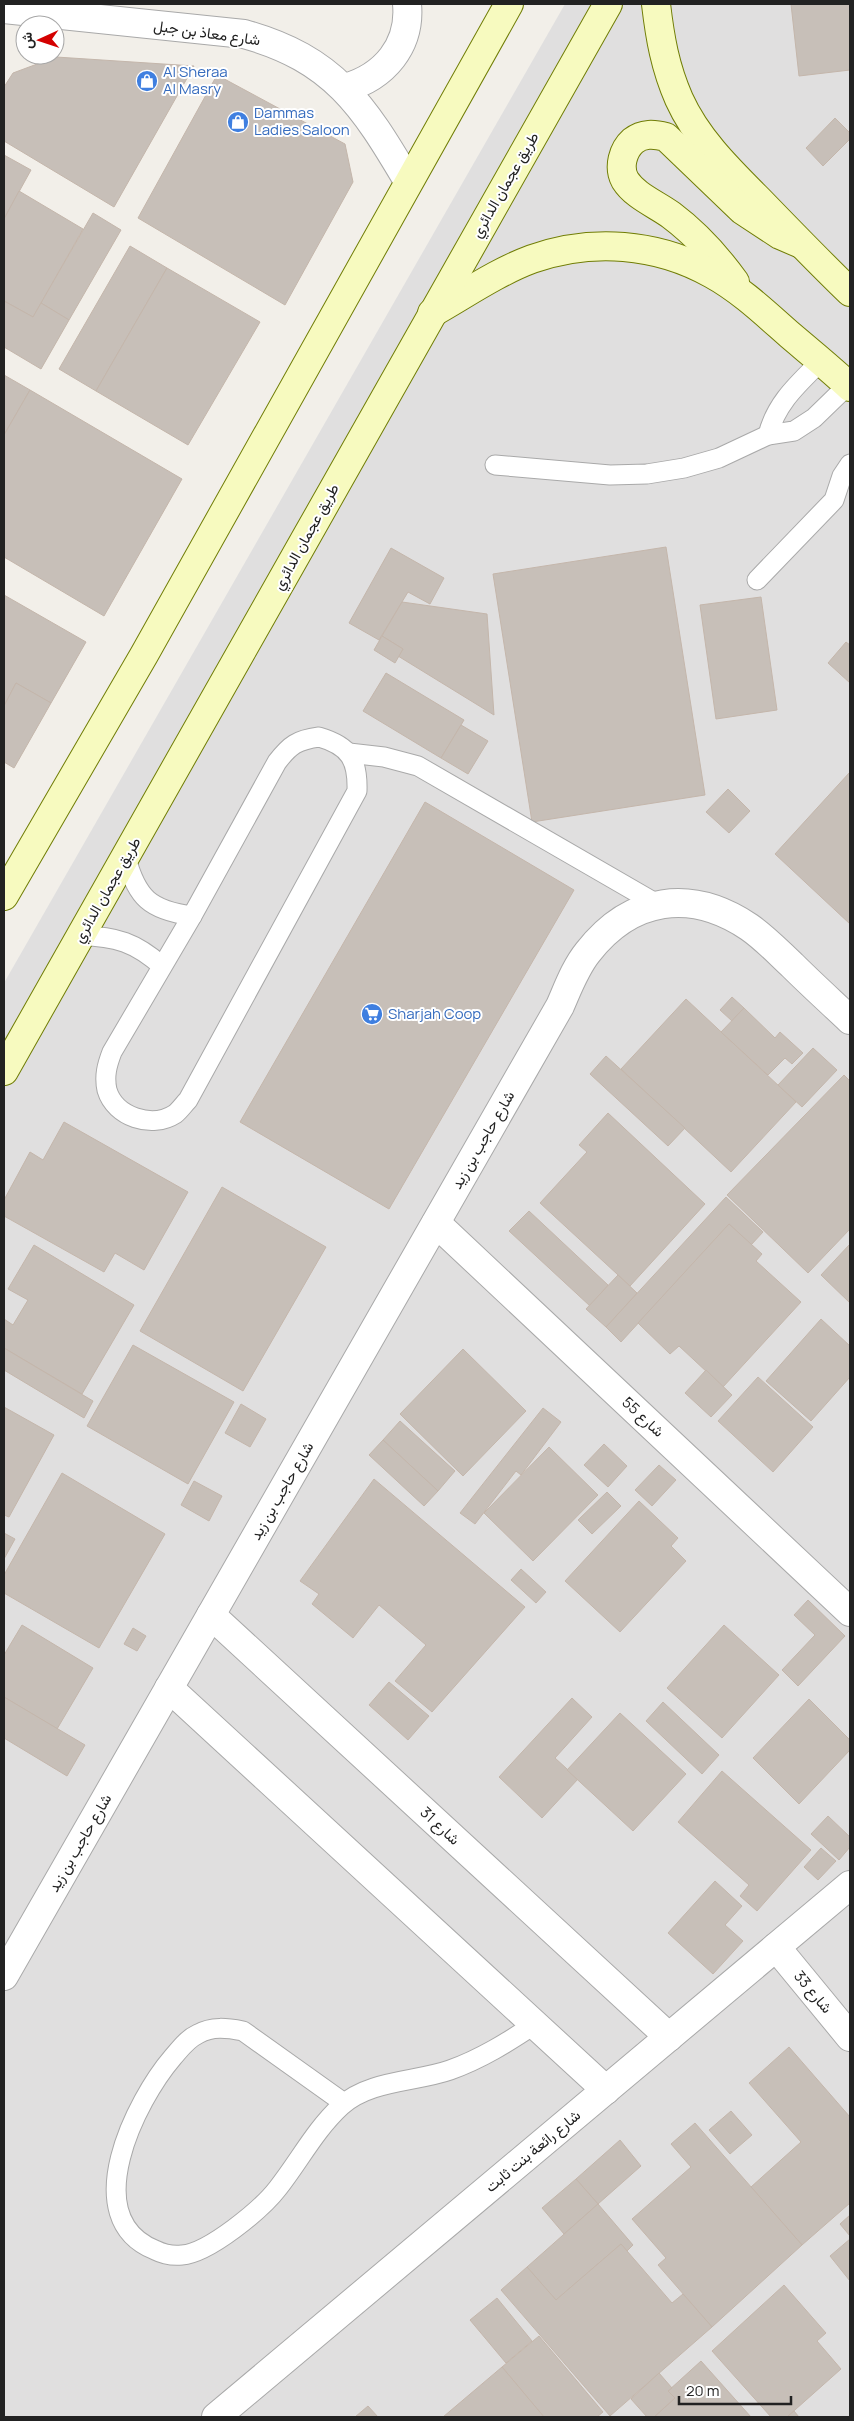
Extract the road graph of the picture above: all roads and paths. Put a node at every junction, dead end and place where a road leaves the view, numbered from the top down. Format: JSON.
{"nodes":[{"id":1,"x":407,"y":4,"type":"edge"},
{"id":2,"x":508,"y":4,"type":"edge"},
{"id":3,"x":608,"y":4,"type":"edge"},
{"id":4,"x":656,"y":4,"type":"edge"},
{"id":5,"x":4,"y":10,"type":"edge"},
{"id":6,"x":345,"y":88,"type":"junction"},
{"id":7,"x":408,"y":181,"type":"junction"},
{"id":8,"x":801,"y":244,"type":"junction"},
{"id":9,"x":850,"y":292,"type":"edge"},
{"id":10,"x":746,"y":297,"type":"junction"},
{"id":11,"x":431,"y":314,"type":"junction"},
{"id":12,"x":821,"y":361,"type":"junction"},
{"id":13,"x":849,"y":386,"type":"edge"},
{"id":14,"x":768,"y":435,"type":"junction"},
{"id":15,"x":850,"y":464,"type":"edge"},
{"id":16,"x":495,"y":465,"type":"dead end"},
{"id":17,"x":842,"y":499,"type":"edge"},
{"id":18,"x":757,"y":580,"type":"dead end"},
{"id":19,"x":349,"y":753,"type":"junction"},
{"id":20,"x":126,"y":858,"type":"junction"},
{"id":21,"x":4,"y":896,"type":"edge"},
{"id":22,"x":657,"y":904,"type":"junction"},
{"id":23,"x":192,"y":916,"type":"junction"},
{"id":24,"x":81,"y":936,"type":"junction"},
{"id":25,"x":790,"y":964,"type":"junction"},
{"id":26,"x":162,"y":966,"type":"junction"},
{"id":27,"x":560,"y":1006,"type":"junction"},
{"id":28,"x":850,"y":1020,"type":"edge"},
{"id":29,"x":4,"y":1071,"type":"edge"},
{"id":30,"x":436,"y":1223,"type":"junction"},
{"id":31,"x":850,"y":1612,"type":"edge"},
{"id":32,"x":211,"y":1615,"type":"junction"},
{"id":33,"x":169,"y":1688,"type":"junction"},
{"id":34,"x":850,"y":1885,"type":"edge"},
{"id":35,"x":776,"y":1947,"type":"junction"},
{"id":36,"x":4,"y":1976,"type":"edge"},
{"id":37,"x":534,"y":2024,"type":"junction"},
{"id":38,"x":669,"y":2037,"type":"junction"},
{"id":39,"x":850,"y":2037,"type":"edge"},
{"id":40,"x":606,"y":2090,"type":"junction"},
{"id":41,"x":344,"y":2103,"type":"junction"},
{"id":42,"x":216,"y":2417,"type":"edge"}],
"edges":[{"from":1,"to":6,"type":"street"},
{"from":2,"to":7,"type":"main road"},
{"from":3,"to":11,"type":"main road","name":"طريق عجمان الدائري"},
{"from":4,"to":8,"type":"main road"},
{"from":5,"to":6,"type":"street","name":"شارع معاذ بن جبل"},
{"from":6,"to":7,"type":"street","name":"شارع معاذ بن جبل"},
{"from":7,"to":21,"type":"main road"},
{"from":8,"to":9,"type":"main road"},
{"from":8,"to":10,"type":"main road"},
{"from":10,"to":11,"type":"main road"},
{"from":10,"to":12,"type":"main road"},
{"from":11,"to":20,"type":"main road","name":"طريق عجمان الدائري"},
{"from":12,"to":13,"type":"main road"},
{"from":12,"to":14,"type":"lane"},
{"from":13,"to":14,"type":"lane"},
{"from":14,"to":16,"type":"lane"},
{"from":15,"to":17,"type":"lane"},
{"from":17,"to":18,"type":"lane"},
{"from":19,"to":22,"type":"lane"},
{"from":19,"to":23,"type":"lane"},
{"from":19,"to":26,"type":"lane"},
{"from":20,"to":23,"type":"lane"},
{"from":20,"to":24,"type":"main road","name":"طريق عجمان الدائري"},
{"from":22,"to":25,"type":"street"},
{"from":22,"to":27,"type":"street"},
{"from":23,"to":26,"type":"lane"},
{"from":24,"to":26,"type":"lane"},
{"from":24,"to":29,"type":"main road","name":"طريق عجمان الدائري"},
{"from":25,"to":27,"type":"street"},
{"from":25,"to":28,"type":"street"},
{"from":27,"to":30,"type":"street","name":"شارع حاجب بن زيد"},
{"from":30,"to":31,"type":"street","name":"شارع 55"},
{"from":30,"to":32,"type":"street","name":"شارع حاجب بن زيد"},
{"from":32,"to":33,"type":"street","name":"شارع حاجب بن زيد"},
{"from":32,"to":38,"type":"street","name":"شارع 31"},
{"from":33,"to":36,"type":"street","name":"شارع حاجب بن زيد"},
{"from":33,"to":37,"type":"street"},
{"from":34,"to":35,"type":"street","name":"شارع رائعة بنت ثابت"},
{"from":35,"to":38,"type":"street","name":"شارع رائعة بنت ثابت"},
{"from":35,"to":39,"type":"street","name":"شارع 33"},
{"from":37,"to":40,"type":"street"},
{"from":37,"to":41,"type":"lane"},
{"from":38,"to":40,"type":"street","name":"شارع رائعة بنت ثابت"},
{"from":40,"to":42,"type":"street","name":"شارع رائعة بنت ثابت"},
{"from":41,"to":41,"type":"lane"}]}
